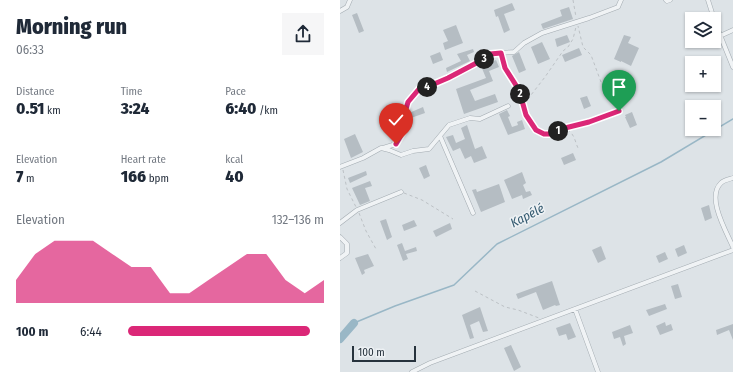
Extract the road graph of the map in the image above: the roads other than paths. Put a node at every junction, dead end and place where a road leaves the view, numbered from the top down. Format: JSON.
{"nodes":[{"id":1,"x":350,"y":0,"type":"edge"},
{"id":2,"x":621,"y":0,"type":"edge"},
{"id":3,"x":666,"y":0,"type":"edge"},
{"id":4,"x":670,"y":0,"type":"edge"},
{"id":5,"x":708,"y":0,"type":"edge"},
{"id":6,"x":340,"y":11,"type":"edge"},
{"id":7,"x":712,"y":12,"type":"edge"},
{"id":8,"x":733,"y":30,"type":"edge"},
{"id":9,"x":721,"y":36,"type":"edge"},
{"id":10,"x":721,"y":38,"type":"edge"},
{"id":11,"x":733,"y":67,"type":"edge"},
{"id":12,"x":508,"y":106,"type":"dead end"},
{"id":13,"x":440,"y":136,"type":"junction"},
{"id":14,"x":384,"y":148,"type":"junction"},
{"id":15,"x":340,"y":167,"type":"edge"},
{"id":16,"x":733,"y":178,"type":"edge"},
{"id":17,"x":401,"y":192,"type":"road end"},
{"id":18,"x":473,"y":213,"type":"dead end"},
{"id":19,"x":340,"y":223,"type":"edge"},
{"id":20,"x":340,"y":237,"type":"edge"},
{"id":21,"x":733,"y":248,"type":"edge"},
{"id":22,"x":340,"y":258,"type":"edge"},
{"id":23,"x":575,"y":309,"type":"junction"},
{"id":24,"x":412,"y":372,"type":"edge"},
{"id":25,"x":598,"y":372,"type":"edge"}],
"edges":[{"from":1,"to":6,"type":"street"},
{"from":2,"to":14,"type":"street"},
{"from":3,"to":4,"type":"street"},
{"from":5,"to":7,"type":"street"},
{"from":8,"to":9,"type":"street"},
{"from":10,"to":11,"type":"street"},
{"from":12,"to":13,"type":"street"},
{"from":13,"to":14,"type":"street"},
{"from":13,"to":18,"type":"street"},
{"from":14,"to":15,"type":"street"},
{"from":16,"to":21,"type":"street"},
{"from":17,"to":19,"type":"street"},
{"from":20,"to":22,"type":"street"},
{"from":21,"to":23,"type":"street"},
{"from":23,"to":24,"type":"street"},
{"from":23,"to":25,"type":"street"}]}
